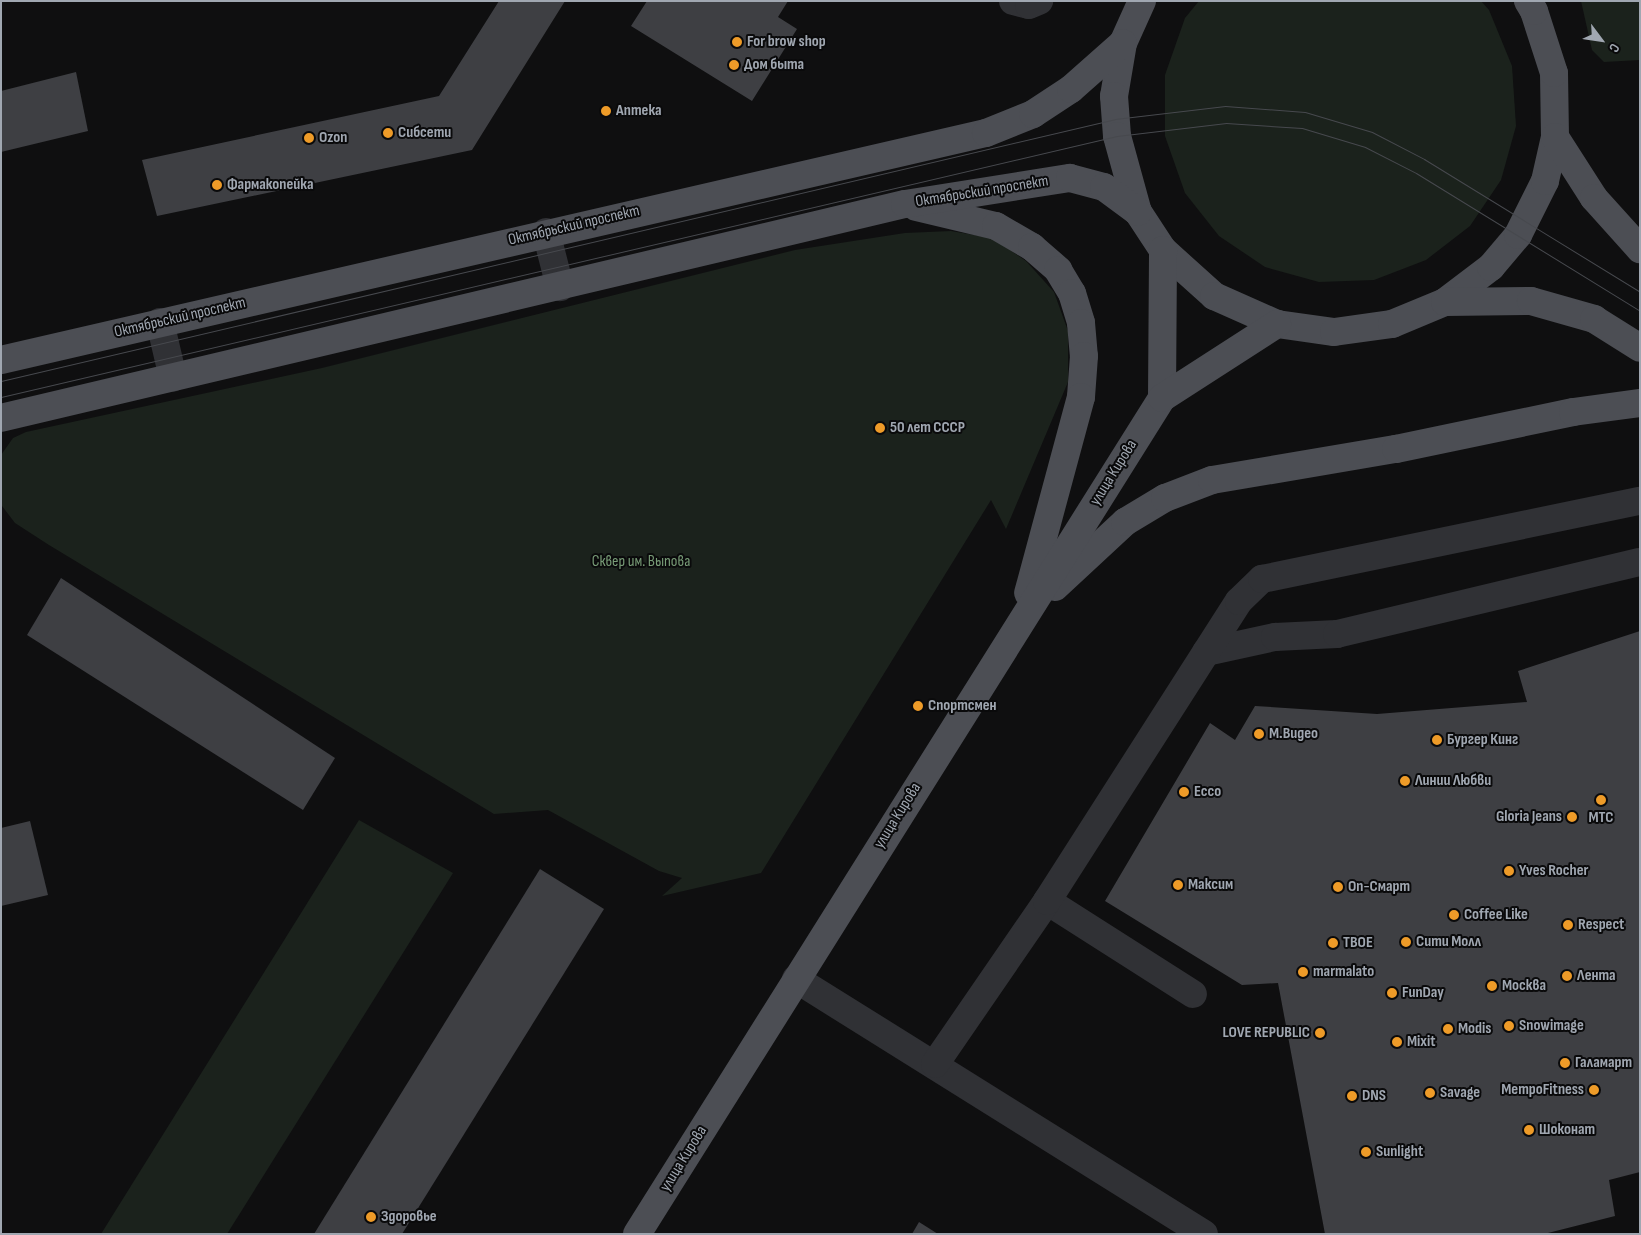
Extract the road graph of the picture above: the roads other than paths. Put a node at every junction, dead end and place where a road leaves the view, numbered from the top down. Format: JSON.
{"nodes":[{"id":1,"x":1013,"y":1,"type":"edge"},
{"id":2,"x":1039,"y":1,"type":"edge"},
{"id":3,"x":1141,"y":1,"type":"edge"},
{"id":4,"x":1531,"y":5,"type":"edge"},
{"id":5,"x":1123,"y":43,"type":"junction"},
{"id":6,"x":1555,"y":138,"type":"junction"},
{"id":7,"x":905,"y":204,"type":"junction"},
{"id":8,"x":1138,"y":212,"type":"junction"},
{"id":9,"x":546,"y":232,"type":"junction"},
{"id":10,"x":1640,"y":249,"type":"edge"},
{"id":11,"x":1162,"y":250,"type":"junction"},
{"id":12,"x":560,"y":287,"type":"junction"},
{"id":13,"x":1445,"y":302,"type":"junction"},
{"id":14,"x":160,"y":322,"type":"junction"},
{"id":15,"x":1277,"y":324,"type":"junction"},
{"id":16,"x":1640,"y":348,"type":"edge"},
{"id":17,"x":1,"y":360,"type":"edge"},
{"id":18,"x":173,"y":378,"type":"junction"},
{"id":19,"x":1162,"y":398,"type":"junction"},
{"id":20,"x":1640,"y":403,"type":"edge"},
{"id":21,"x":1,"y":418,"type":"edge"},
{"id":22,"x":1640,"y":501,"type":"edge"},
{"id":23,"x":1640,"y":562,"type":"edge"},
{"id":24,"x":1019,"y":623,"type":"junction"},
{"id":25,"x":1206,"y":652,"type":"junction"},
{"id":26,"x":1047,"y":901,"type":"junction"},
{"id":27,"x":796,"y":979,"type":"junction"},
{"id":28,"x":1194,"y":994,"type":"dead end"},
{"id":29,"x":935,"y":1064,"type":"junction"},
{"id":30,"x":637,"y":1234,"type":"edge"},
{"id":31,"x":1204,"y":1234,"type":"edge"}],
"edges":[{"from":1,"to":2,"type":"lane"},
{"from":3,"to":5,"type":"main road"},
{"from":4,"to":6,"type":"main road"},
{"from":5,"to":8,"type":"main road"},
{"from":5,"to":9,"type":"main road","name":"Октябрьский проспект"},
{"from":6,"to":10,"type":"main road"},
{"from":6,"to":13,"type":"main road"},
{"from":7,"to":8,"type":"main road","name":"Октябрьский проспект"},
{"from":7,"to":12,"type":"main road","name":"Октябрьский проспект"},
{"from":7,"to":24,"type":"main road"},
{"from":8,"to":11,"type":"main road"},
{"from":9,"to":12,"type":"lane"},
{"from":9,"to":14,"type":"main road","name":"Октябрьский проспект"},
{"from":11,"to":15,"type":"main road"},
{"from":11,"to":19,"type":"main road"},
{"from":12,"to":18,"type":"main road","name":"Октябрьский проспект"},
{"from":13,"to":15,"type":"main road"},
{"from":13,"to":16,"type":"main road"},
{"from":14,"to":17,"type":"main road","name":"Октябрьский проспект"},
{"from":14,"to":18,"type":"lane"},
{"from":15,"to":19,"type":"main road","name":"улица Кирова"},
{"from":18,"to":21,"type":"main road","name":"Октябрьский проспект"},
{"from":19,"to":24,"type":"main road","name":"улица Кирова"},
{"from":20,"to":24,"type":"main road"},
{"from":22,"to":25,"type":"lane"},
{"from":23,"to":25,"type":"lane"},
{"from":24,"to":27,"type":"main road","name":"улица Кирова"},
{"from":25,"to":26,"type":"lane"},
{"from":26,"to":28,"type":"lane"},
{"from":26,"to":29,"type":"lane"},
{"from":27,"to":29,"type":"lane"},
{"from":27,"to":30,"type":"main road","name":"улица Кирова"},
{"from":29,"to":31,"type":"lane"}]}
